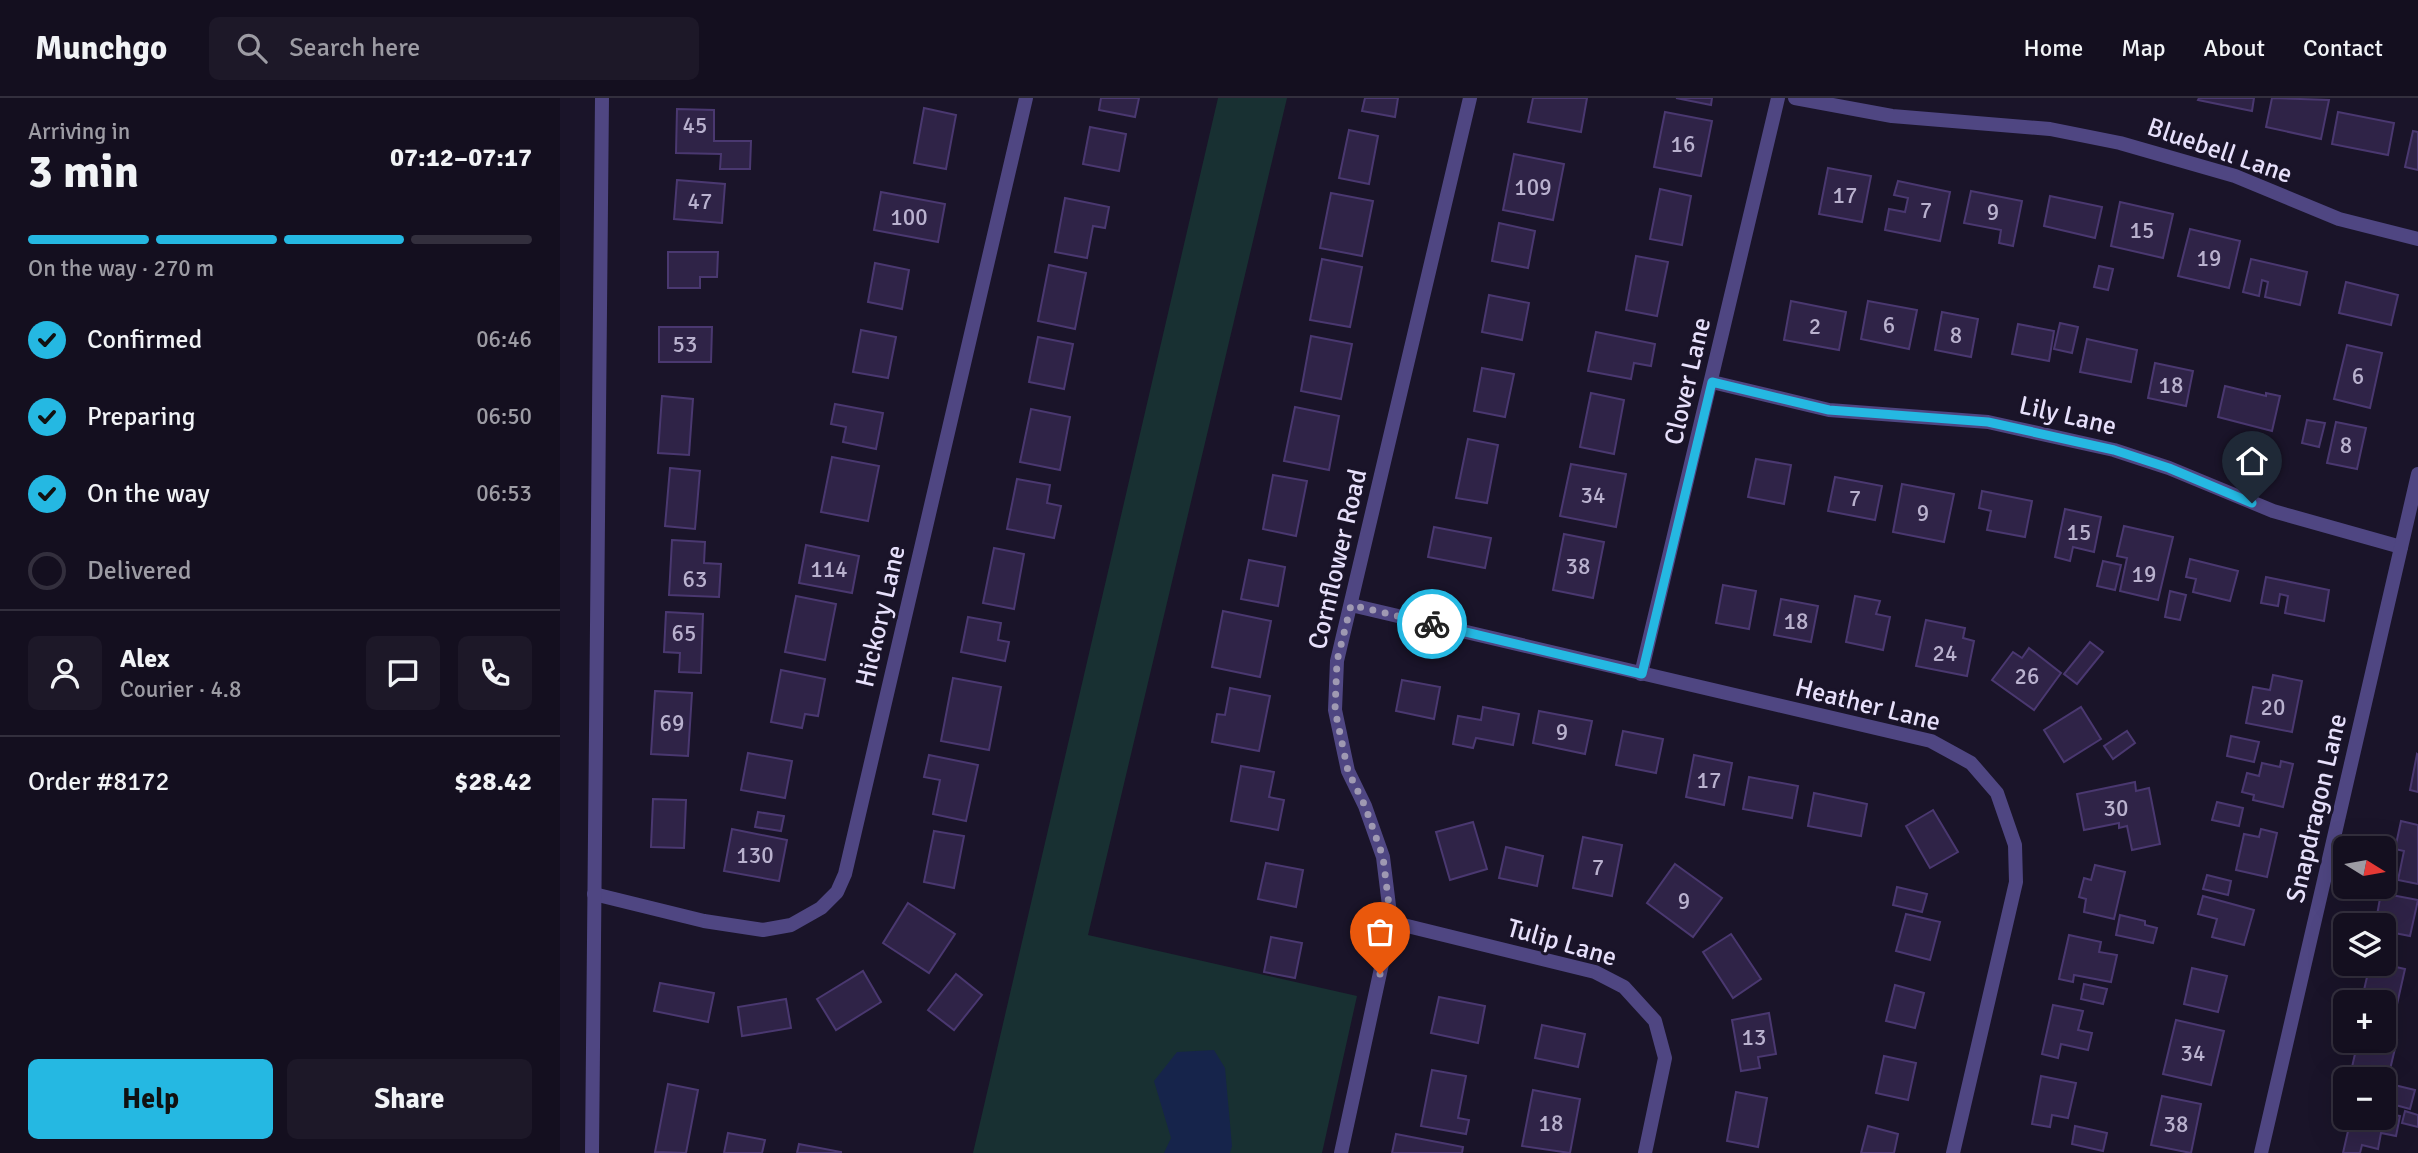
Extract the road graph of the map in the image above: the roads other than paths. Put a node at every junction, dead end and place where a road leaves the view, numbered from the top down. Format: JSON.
{"nodes":[{"id":1,"x":601,"y":98,"type":"edge"},
{"id":2,"x":1027,"y":98,"type":"edge"},
{"id":3,"x":1470,"y":98,"type":"edge"},
{"id":4,"x":1778,"y":98,"type":"edge"},
{"id":5,"x":1795,"y":98,"type":"edge"},
{"id":6,"x":2418,"y":239,"type":"edge"},
{"id":7,"x":1712,"y":382,"type":"junction"},
{"id":8,"x":2418,"y":474,"type":"edge"},
{"id":9,"x":2401,"y":547,"type":"junction"},
{"id":10,"x":1351,"y":605,"type":"junction"},
{"id":11,"x":1642,"y":674,"type":"junction"},
{"id":12,"x":594,"y":894,"type":"junction"},
{"id":13,"x":1391,"y":922,"type":"junction"},
{"id":14,"x":592,"y":1153,"type":"edge"},
{"id":15,"x":1341,"y":1153,"type":"edge"},
{"id":16,"x":1645,"y":1153,"type":"edge"},
{"id":17,"x":1953,"y":1153,"type":"edge"},
{"id":18,"x":2261,"y":1153,"type":"edge"}],
"edges":[{"from":1,"to":12,"type":"street"},
{"from":2,"to":12,"type":"street","name":"Hickory Lane"},
{"from":3,"to":10,"type":"street","name":"Cornflower Road"},
{"from":4,"to":7,"type":"street","name":"Clover Lane"},
{"from":5,"to":6,"type":"street","name":"Bluebell Lane"},
{"from":7,"to":9,"type":"street","name":"Lily Lane"},
{"from":7,"to":11,"type":"street","name":"Clover Lane"},
{"from":8,"to":9,"type":"street","name":"Snapdragon Lane"},
{"from":9,"to":18,"type":"street","name":"Snapdragon Lane"},
{"from":10,"to":11,"type":"street","name":"Heather Lane"},
{"from":10,"to":13,"type":"street","name":"Cornflower Road"},
{"from":11,"to":17,"type":"street","name":"Heather Lane"},
{"from":12,"to":14,"type":"street"},
{"from":13,"to":15,"type":"street","name":"Cornflower Road"},
{"from":13,"to":16,"type":"street","name":"Tulip Lane"}]}
